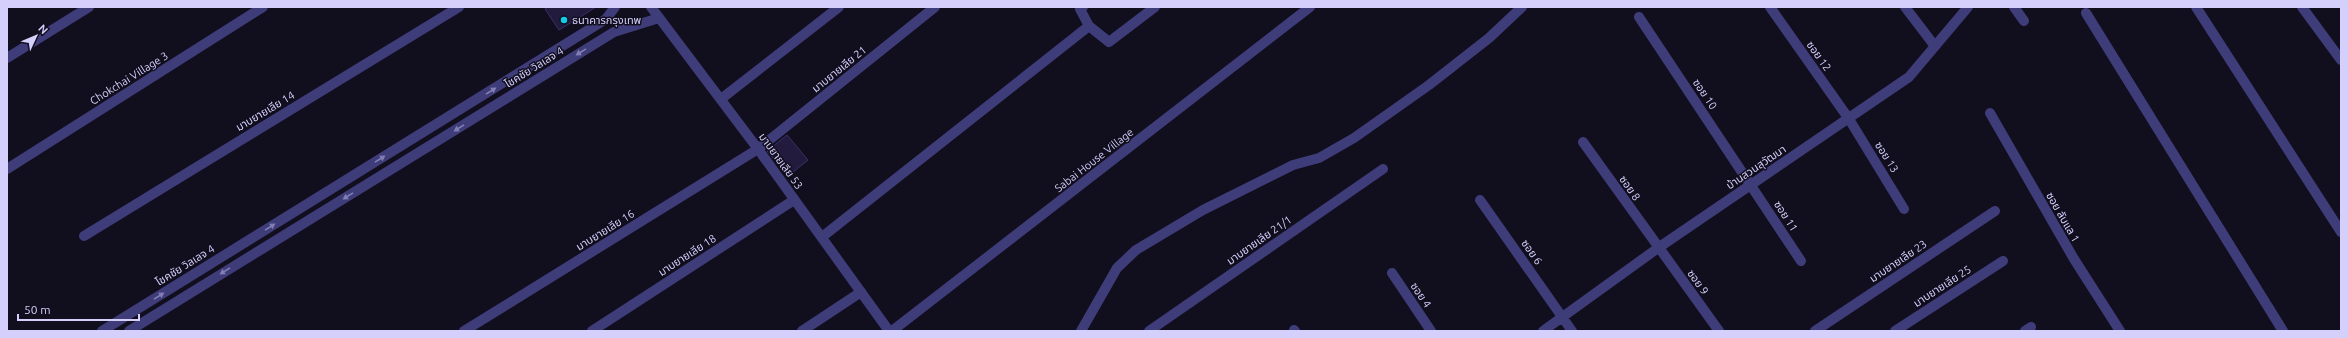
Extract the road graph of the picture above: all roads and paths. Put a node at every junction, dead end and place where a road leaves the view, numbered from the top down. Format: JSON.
{"nodes":[{"id":1,"x":89,"y":7,"type":"edge"},
{"id":2,"x":263,"y":7,"type":"edge"},
{"id":3,"x":459,"y":7,"type":"edge"},
{"id":4,"x":615,"y":7,"type":"edge"},
{"id":5,"x":651,"y":7,"type":"edge"},
{"id":6,"x":839,"y":7,"type":"edge"},
{"id":7,"x":935,"y":7,"type":"edge"},
{"id":8,"x":1083,"y":7,"type":"edge"},
{"id":9,"x":1155,"y":7,"type":"edge"},
{"id":10,"x":1310,"y":7,"type":"edge"},
{"id":11,"x":1522,"y":7,"type":"edge"},
{"id":12,"x":1770,"y":7,"type":"edge"},
{"id":13,"x":1905,"y":7,"type":"edge"},
{"id":14,"x":1968,"y":7,"type":"edge"},
{"id":15,"x":2014,"y":7,"type":"edge"},
{"id":16,"x":2196,"y":7,"type":"edge"},
{"id":17,"x":2302,"y":7,"type":"edge"},
{"id":18,"x":2086,"y":13,"type":"dead end"},
{"id":19,"x":1639,"y":16,"type":"dead end"},
{"id":20,"x":659,"y":18,"type":"junction"},
{"id":21,"x":2024,"y":21,"type":"dead end"},
{"id":22,"x":1089,"y":26,"type":"junction"},
{"id":23,"x":1934,"y":46,"type":"junction"},
{"id":24,"x":7,"y":58,"type":"edge"},
{"id":25,"x":2341,"y":60,"type":"edge"},
{"id":26,"x":721,"y":99,"type":"junction"},
{"id":27,"x":1990,"y":113,"type":"dead end"},
{"id":28,"x":1849,"y":119,"type":"junction"},
{"id":29,"x":420,"y":135,"type":"junction"},
{"id":30,"x":1584,"y":142,"type":"dead end"},
{"id":31,"x":427,"y":147,"type":"junction"},
{"id":32,"x":758,"y":149,"type":"junction"},
{"id":33,"x":1383,"y":168,"type":"dead end"},
{"id":34,"x":7,"y":169,"type":"edge"},
{"id":35,"x":1751,"y":185,"type":"junction"},
{"id":36,"x":794,"y":200,"type":"junction"},
{"id":37,"x":1480,"y":200,"type":"dead end"},
{"id":38,"x":1904,"y":209,"type":"dead end"},
{"id":39,"x":1995,"y":211,"type":"dead end"},
{"id":40,"x":2341,"y":232,"type":"edge"},
{"id":41,"x":84,"y":236,"type":"dead end"},
{"id":42,"x":822,"y":237,"type":"junction"},
{"id":43,"x":240,"y":245,"type":"junction"},
{"id":44,"x":1658,"y":248,"type":"junction"},
{"id":45,"x":248,"y":258,"type":"junction"},
{"id":46,"x":1801,"y":261,"type":"dead end"},
{"id":47,"x":2002,"y":262,"type":"dead end"},
{"id":48,"x":1392,"y":273,"type":"dead end"},
{"id":49,"x":861,"y":292,"type":"junction"},
{"id":50,"x":1563,"y":318,"type":"junction"},
{"id":51,"x":102,"y":331,"type":"edge"},
{"id":52,"x":129,"y":331,"type":"edge"},
{"id":53,"x":464,"y":331,"type":"edge"},
{"id":54,"x":592,"y":331,"type":"edge"},
{"id":55,"x":802,"y":331,"type":"edge"},
{"id":56,"x":889,"y":331,"type":"edge"},
{"id":57,"x":892,"y":331,"type":"edge"},
{"id":58,"x":1081,"y":331,"type":"edge"},
{"id":59,"x":1149,"y":331,"type":"edge"},
{"id":60,"x":1431,"y":331,"type":"edge"},
{"id":61,"x":1543,"y":331,"type":"edge"},
{"id":62,"x":1572,"y":331,"type":"edge"},
{"id":63,"x":1719,"y":331,"type":"edge"},
{"id":64,"x":1815,"y":331,"type":"edge"},
{"id":65,"x":1895,"y":331,"type":"edge"},
{"id":66,"x":2120,"y":331,"type":"edge"},
{"id":67,"x":2284,"y":331,"type":"edge"}],
"edges":[{"from":1,"to":24,"type":"street"},
{"from":2,"to":34,"type":"street","name":"Chokchai Village 3"},
{"from":3,"to":41,"type":"street","name":"มาบยายเลีย 14"},
{"from":29,"to":4,"type":"street","name":"โชคชัย วิลเลจ 4","one_way":true},
{"from":5,"to":20,"type":"street","name":"มาบยายเลีย 53"},
{"from":6,"to":26,"type":"street"},
{"from":7,"to":32,"type":"street","name":"มาบยายเลีย 21"},
{"from":8,"to":22,"type":"street"},
{"from":9,"to":22,"type":"street"},
{"from":10,"to":57,"type":"street","name":"Sabai House Village"},
{"from":11,"to":58,"type":"street"},
{"from":12,"to":28,"type":"street","name":"ซอย 12"},
{"from":13,"to":23,"type":"street"},
{"from":14,"to":23,"type":"street","name":"บ้านสวนสุวัฒนา"},
{"from":15,"to":21,"type":"street"},
{"from":16,"to":40,"type":"street"},
{"from":17,"to":25,"type":"street"},
{"from":18,"to":67,"type":"street"},
{"from":19,"to":35,"type":"street","name":"ซอย 10"},
{"from":20,"to":26,"type":"street","name":"มาบยายเลีย 53"},
{"from":20,"to":31,"type":"street","name":"โชคชัย วิลเลจ 4","one_way":true},
{"from":22,"to":42,"type":"street"},
{"from":23,"to":28,"type":"street","name":"บ้านสวนสุวัฒนา"},
{"from":26,"to":32,"type":"street","name":"มาบยายเลีย 53"},
{"from":27,"to":66,"type":"street","name":"ซอย ลับแล 1"},
{"from":28,"to":35,"type":"street","name":"บ้านสวนสุวัฒนา"},
{"from":28,"to":38,"type":"street","name":"ซอย 13"},
{"from":29,"to":31,"type":"street"},
{"from":43,"to":29,"type":"street","name":"โชคชัย วิลเลจ 4","one_way":true},
{"from":30,"to":44,"type":"street","name":"ซอย 8"},
{"from":31,"to":45,"type":"street","name":"โชคชัย วิลเลจ 4","one_way":true},
{"from":32,"to":36,"type":"street","name":"มาบยายเลีย 53"},
{"from":32,"to":53,"type":"street","name":"มาบยายเลีย 16"},
{"from":33,"to":59,"type":"street","name":"มาบยายเลีย 21/1"},
{"from":35,"to":44,"type":"street","name":"บ้านสวนสุวัฒนา"},
{"from":35,"to":46,"type":"street","name":"ซอย 11"},
{"from":36,"to":42,"type":"street","name":"มาบยายเลีย 53"},
{"from":36,"to":54,"type":"street","name":"มาบยายเลีย 18"},
{"from":37,"to":50,"type":"street","name":"ซอย 6"},
{"from":39,"to":64,"type":"street","name":"มาบยายเลีย 23"},
{"from":42,"to":49,"type":"street","name":"มาบยายเลีย 53"},
{"from":43,"to":45,"type":"street"},
{"from":51,"to":43,"type":"street","name":"โชคชัย วิลเลจ 4","one_way":true},
{"from":44,"to":50,"type":"street","name":"บ้านสวนสุวัฒนา"},
{"from":44,"to":63,"type":"street","name":"ซอย 9"},
{"from":45,"to":52,"type":"street","name":"โชคชัย วิลเลจ 4","one_way":true},
{"from":47,"to":65,"type":"street","name":"มาบยายเลีย 25"},
{"from":48,"to":60,"type":"street","name":"ซอย 4"},
{"from":49,"to":55,"type":"street"},
{"from":49,"to":56,"type":"street","name":"มาบยายเลีย 53"},
{"from":50,"to":61,"type":"street","name":"บ้านสวนสุวัฒนา"},
{"from":50,"to":62,"type":"street","name":"ซอย 6"}]}
